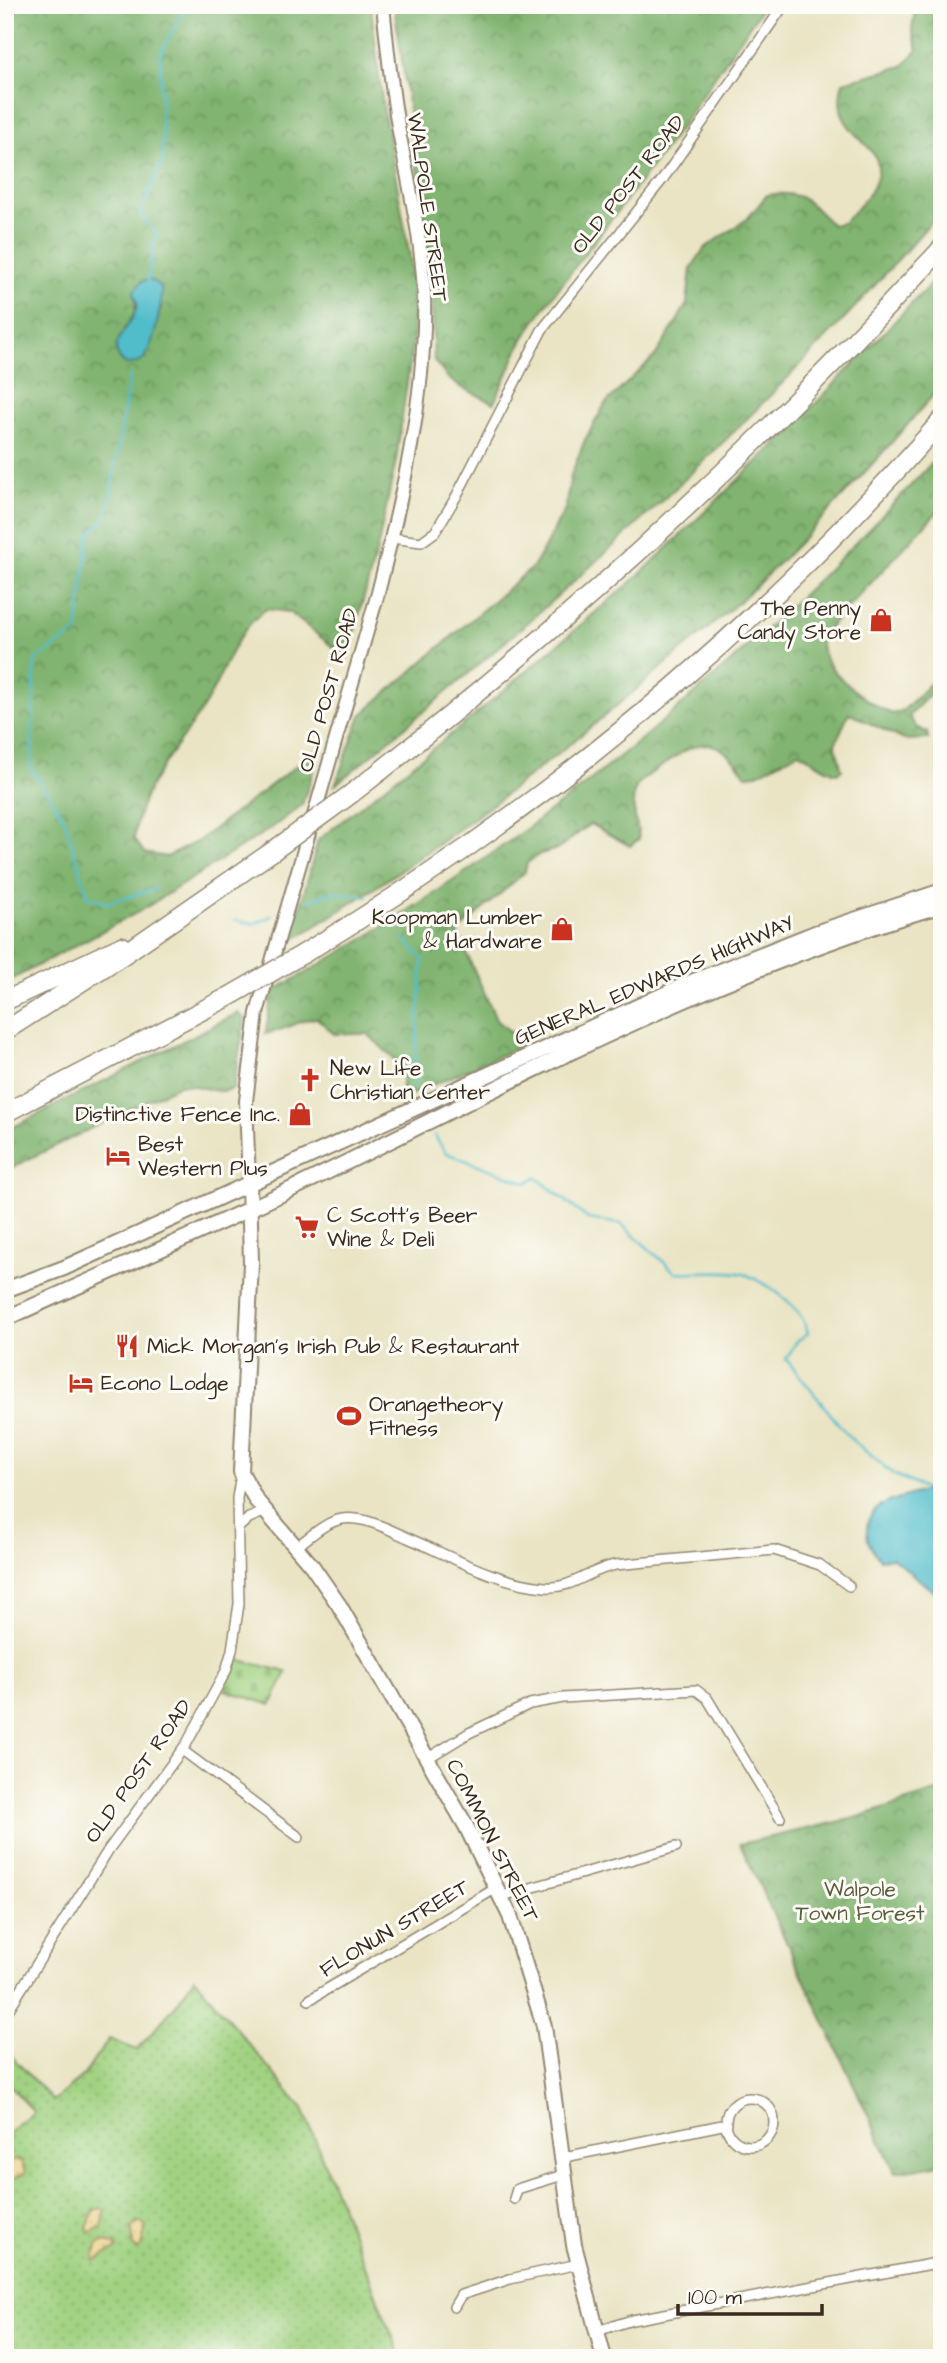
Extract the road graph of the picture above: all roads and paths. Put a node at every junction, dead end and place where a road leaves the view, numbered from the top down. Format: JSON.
{"nodes":[{"id":1,"x":383,"y":5,"type":"edge"},
{"id":2,"x":784,"y":5,"type":"edge"},
{"id":3,"x":942,"y":248,"type":"edge"},
{"id":4,"x":942,"y":421,"type":"edge"},
{"id":5,"x":391,"y":538,"type":"junction"},
{"id":6,"x":942,"y":891,"type":"edge"},
{"id":7,"x":942,"y":905,"type":"edge"},
{"id":8,"x":163,"y":928,"type":"junction"},
{"id":9,"x":5,"y":1001,"type":"edge"},
{"id":10,"x":5,"y":1031,"type":"edge"},
{"id":11,"x":5,"y":1112,"type":"edge"},
{"id":12,"x":248,"y":1182,"type":"junction"},
{"id":13,"x":250,"y":1208,"type":"junction"},
{"id":14,"x":5,"y":1290,"type":"edge"},
{"id":15,"x":5,"y":1319,"type":"edge"},
{"id":16,"x":241,"y":1472,"type":"junction"},
{"id":17,"x":265,"y":1511,"type":"junction"},
{"id":18,"x":238,"y":1528,"type":"junction"},
{"id":19,"x":296,"y":1547,"type":"junction"},
{"id":20,"x":849,"y":1586,"type":"dead end"},
{"id":21,"x":182,"y":1751,"type":"junction"},
{"id":22,"x":428,"y":1758,"type":"junction"},
{"id":23,"x":780,"y":1818,"type":"dead end"},
{"id":24,"x":299,"y":1837,"type":"dead end"},
{"id":25,"x":676,"y":1847,"type":"dead end"},
{"id":26,"x":500,"y":1891,"type":"junction"},
{"id":27,"x":309,"y":2000,"type":"dead end"},
{"id":28,"x":5,"y":2015,"type":"edge"},
{"id":29,"x":727,"y":2124,"type":"junction"},
{"id":30,"x":560,"y":2158,"type":"junction"},
{"id":31,"x":563,"y":2175,"type":"junction"},
{"id":32,"x":514,"y":2199,"type":"dead end"},
{"id":33,"x":942,"y":2262,"type":"edge"},
{"id":34,"x":578,"y":2264,"type":"junction"},
{"id":35,"x":454,"y":2307,"type":"dead end"},
{"id":36,"x":597,"y":2331,"type":"junction"},
{"id":37,"x":604,"y":2358,"type":"edge"}],
"edges":[{"from":1,"to":5,"type":"main road","name":"WALPOLE STREET"},
{"from":2,"to":5,"type":"street","name":"OLD POST ROAD"},
{"from":3,"to":8,"type":"highway","bridge":true},
{"from":4,"to":11,"type":"highway","bridge":true},
{"from":5,"to":12,"type":"main road","name":"OLD POST ROAD"},
{"from":6,"to":12,"type":"main road","name":"GENERAL EDWARDS HIGHWAY"},
{"from":7,"to":13,"type":"main road","name":"GENERAL EDWARDS HIGHWAY"},
{"from":8,"to":9,"type":"highway"},
{"from":8,"to":10,"type":"highway"},
{"from":12,"to":13,"type":"main road","name":"OLD POST ROAD"},
{"from":12,"to":14,"type":"main road","name":"GENERAL EDWARDS HIGHWAY"},
{"from":13,"to":15,"type":"main road","name":"GENERAL EDWARDS HIGHWAY"},
{"from":13,"to":16,"type":"main road","name":"OLD POST ROAD"},
{"from":16,"to":17,"type":"main road","name":"COMMON STREET"},
{"from":16,"to":18,"type":"street","name":"OLD POST ROAD"},
{"from":17,"to":18,"type":"street"},
{"from":17,"to":19,"type":"main road","name":"COMMON STREET"},
{"from":18,"to":21,"type":"street","name":"OLD POST ROAD"},
{"from":19,"to":20,"type":"street"},
{"from":19,"to":22,"type":"main road","name":"COMMON STREET"},
{"from":21,"to":24,"type":"street"},
{"from":21,"to":28,"type":"street","name":"OLD POST ROAD"},
{"from":22,"to":23,"type":"street"},
{"from":22,"to":26,"type":"main road","name":"COMMON STREET"},
{"from":25,"to":26,"type":"street","name":"FLONUN STREET"},
{"from":26,"to":27,"type":"street","name":"FLONUN STREET"},
{"from":26,"to":30,"type":"main road","name":"COMMON STREET"},
{"from":29,"to":29,"type":"street"},
{"from":29,"to":30,"type":"street"},
{"from":30,"to":31,"type":"main road","name":"COMMON STREET"},
{"from":31,"to":32,"type":"street"},
{"from":31,"to":34,"type":"main road","name":"COMMON STREET"},
{"from":33,"to":36,"type":"street"},
{"from":34,"to":35,"type":"street"},
{"from":34,"to":36,"type":"main road","name":"COMMON STREET"},
{"from":36,"to":37,"type":"main road","name":"COMMON STREET"}]}
